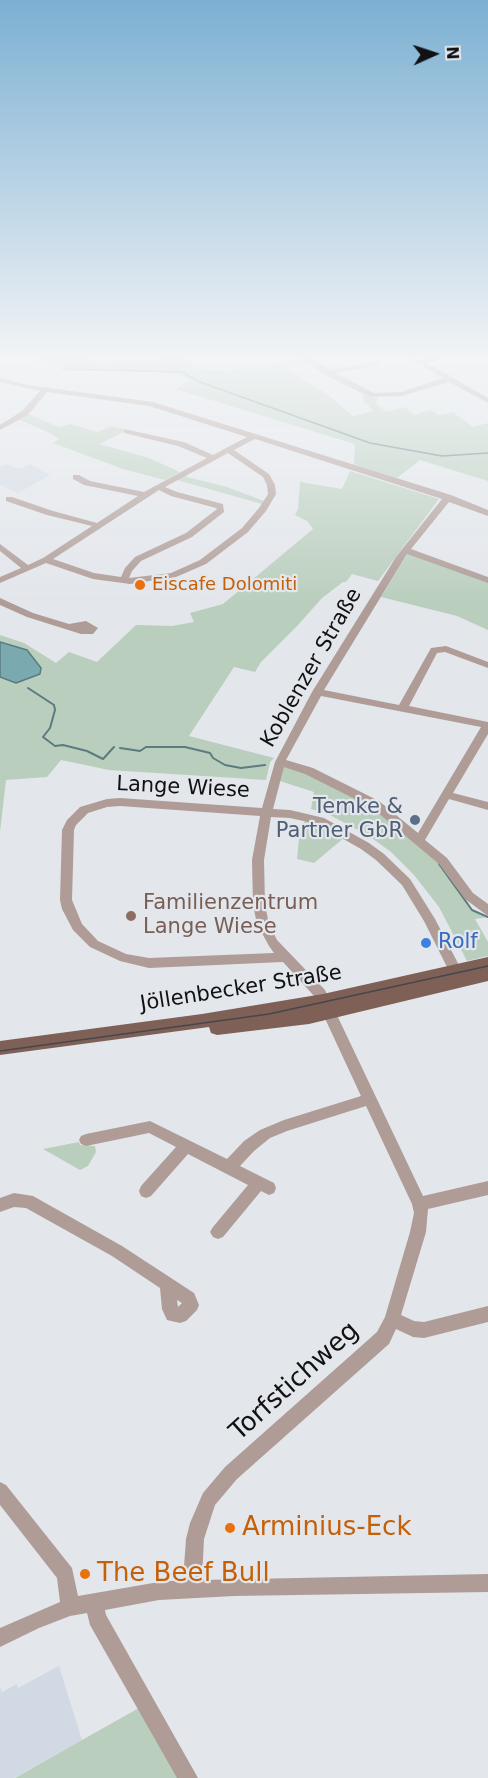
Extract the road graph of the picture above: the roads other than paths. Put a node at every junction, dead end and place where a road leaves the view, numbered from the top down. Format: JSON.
{"nodes":[{"id":1,"x":159,"y":439,"type":"edge"},
{"id":2,"x":249,"y":439,"type":"edge"},
{"id":3,"x":264,"y":439,"type":"edge"},
{"id":4,"x":229,"y":450,"type":"junction"},
{"id":5,"x":213,"y":458,"type":"junction"},
{"id":6,"x":76,"y":477,"type":"dead end"},
{"id":7,"x":158,"y":487,"type":"junction"},
{"id":8,"x":144,"y":495,"type":"junction"},
{"id":9,"x":448,"y":497,"type":"junction"},
{"id":10,"x":9,"y":499,"type":"dead end"},
{"id":11,"x":488,"y":513,"type":"edge"},
{"id":12,"x":100,"y":525,"type":"junction"},
{"id":13,"x":0,"y":547,"type":"edge"},
{"id":14,"x":405,"y":550,"type":"junction"},
{"id":15,"x":46,"y":560,"type":"junction"},
{"id":16,"x":28,"y":569,"type":"junction"},
{"id":17,"x":0,"y":580,"type":"edge"},
{"id":18,"x":124,"y":580,"type":"junction"},
{"id":19,"x":488,"y":580,"type":"edge"},
{"id":20,"x":0,"y":602,"type":"edge"},
{"id":21,"x":68,"y":627,"type":"dead end"},
{"id":22,"x":488,"y":665,"type":"edge"},
{"id":23,"x":317,"y":692,"type":"junction"},
{"id":24,"x":402,"y":709,"type":"junction"},
{"id":25,"x":488,"y":725,"type":"edge"},
{"id":26,"x":279,"y":762,"type":"junction"},
{"id":27,"x":447,"y":795,"type":"junction"},
{"id":28,"x":488,"y":806,"type":"edge"},
{"id":29,"x":266,"y":813,"type":"junction"},
{"id":30,"x":419,"y":840,"type":"junction"},
{"id":31,"x":488,"y":911,"type":"edge"},
{"id":32,"x":286,"y":957,"type":"junction"},
{"id":33,"x":488,"y":963,"type":"edge"},
{"id":34,"x":456,"y":971,"type":"junction"},
{"id":35,"x":488,"y":975,"type":"edge"},
{"id":36,"x":326,"y":1007,"type":"junction"},
{"id":37,"x":0,"y":1048,"type":"edge"},
{"id":38,"x":0,"y":1057,"type":"edge"},
{"id":39,"x":369,"y":1099,"type":"junction"},
{"id":40,"x":86,"y":1140,"type":"dead end"},
{"id":41,"x":187,"y":1145,"type":"junction"},
{"id":42,"x":229,"y":1167,"type":"junction"},
{"id":43,"x":488,"y":1188,"type":"edge"},
{"id":44,"x":146,"y":1191,"type":"dead end"},
{"id":45,"x":419,"y":1204,"type":"junction"},
{"id":46,"x":0,"y":1205,"type":"edge"},
{"id":47,"x":218,"y":1232,"type":"dead end"},
{"id":48,"x":167,"y":1284,"type":"dead end"},
{"id":49,"x":488,"y":1314,"type":"edge"},
{"id":50,"x":392,"y":1319,"type":"junction"},
{"id":51,"x":0,"y":1491,"type":"edge"},
{"id":52,"x":488,"y":1583,"type":"edge"},
{"id":53,"x":192,"y":1589,"type":"junction"},
{"id":54,"x":94,"y":1602,"type":"junction"},
{"id":55,"x":70,"y":1607,"type":"junction"},
{"id":56,"x":0,"y":1638,"type":"edge"},
{"id":57,"x":188,"y":1778,"type":"edge"}],
"edges":[{"from":1,"to":5,"type":"street"},
{"from":2,"to":4,"type":"street"},
{"from":3,"to":9,"type":"street"},
{"from":4,"to":5,"type":"street"},
{"from":4,"to":18,"type":"street"},
{"from":5,"to":7,"type":"street"},
{"from":6,"to":8,"type":"street"},
{"from":7,"to":8,"type":"street"},
{"from":7,"to":18,"type":"street"},
{"from":8,"to":12,"type":"street"},
{"from":9,"to":11,"type":"street"},
{"from":9,"to":14,"type":"street","name":"Koblenzer Straße"},
{"from":10,"to":12,"type":"street"},
{"from":12,"to":15,"type":"street"},
{"from":13,"to":16,"type":"street"},
{"from":14,"to":19,"type":"street"},
{"from":14,"to":23,"type":"street","name":"Koblenzer Straße"},
{"from":15,"to":16,"type":"street"},
{"from":15,"to":18,"type":"street"},
{"from":16,"to":17,"type":"street"},
{"from":20,"to":21,"type":"street"},
{"from":22,"to":24,"type":"street"},
{"from":23,"to":24,"type":"street"},
{"from":23,"to":26,"type":"street","name":"Koblenzer Straße"},
{"from":24,"to":25,"type":"street"},
{"from":25,"to":27,"type":"street"},
{"from":26,"to":29,"type":"street","name":"Koblenzer Straße"},
{"from":26,"to":30,"type":"street"},
{"from":27,"to":28,"type":"street"},
{"from":27,"to":30,"type":"street"},
{"from":29,"to":32,"type":"street","name":"Koblenzer Straße"},
{"from":29,"to":32,"type":"street","name":"Lange Wiese"},
{"from":29,"to":34,"type":"street","name":"Lange Wiese"},
{"from":30,"to":31,"type":"street"},
{"from":32,"to":36,"type":"street","name":"Koblenzer Straße"},
{"from":33,"to":34,"type":"main road","name":"Jöllenbecker Straße"},
{"from":34,"to":36,"type":"main road","name":"Jöllenbecker Straße"},
{"from":35,"to":36,"type":"main road","name":"Jöllenbecker Straße"},
{"from":36,"to":37,"type":"main road","name":"Jöllenbecker Straße"},
{"from":36,"to":38,"type":"main road","name":"Jöllenbecker Straße"},
{"from":36,"to":39,"type":"street","name":"Torfstichweg"},
{"from":39,"to":42,"type":"street"},
{"from":39,"to":45,"type":"street","name":"Torfstichweg"},
{"from":40,"to":41,"type":"street"},
{"from":41,"to":42,"type":"street"},
{"from":41,"to":44,"type":"street"},
{"from":42,"to":47,"type":"street"},
{"from":43,"to":45,"type":"street"},
{"from":45,"to":50,"type":"street","name":"Torfstichweg"},
{"from":46,"to":48,"type":"street"},
{"from":49,"to":50,"type":"street"},
{"from":50,"to":53,"type":"street","name":"Torfstichweg"},
{"from":51,"to":55,"type":"street"},
{"from":52,"to":53,"type":"street"},
{"from":53,"to":54,"type":"street"},
{"from":54,"to":55,"type":"street"},
{"from":54,"to":57,"type":"street"},
{"from":55,"to":56,"type":"street"}]}
